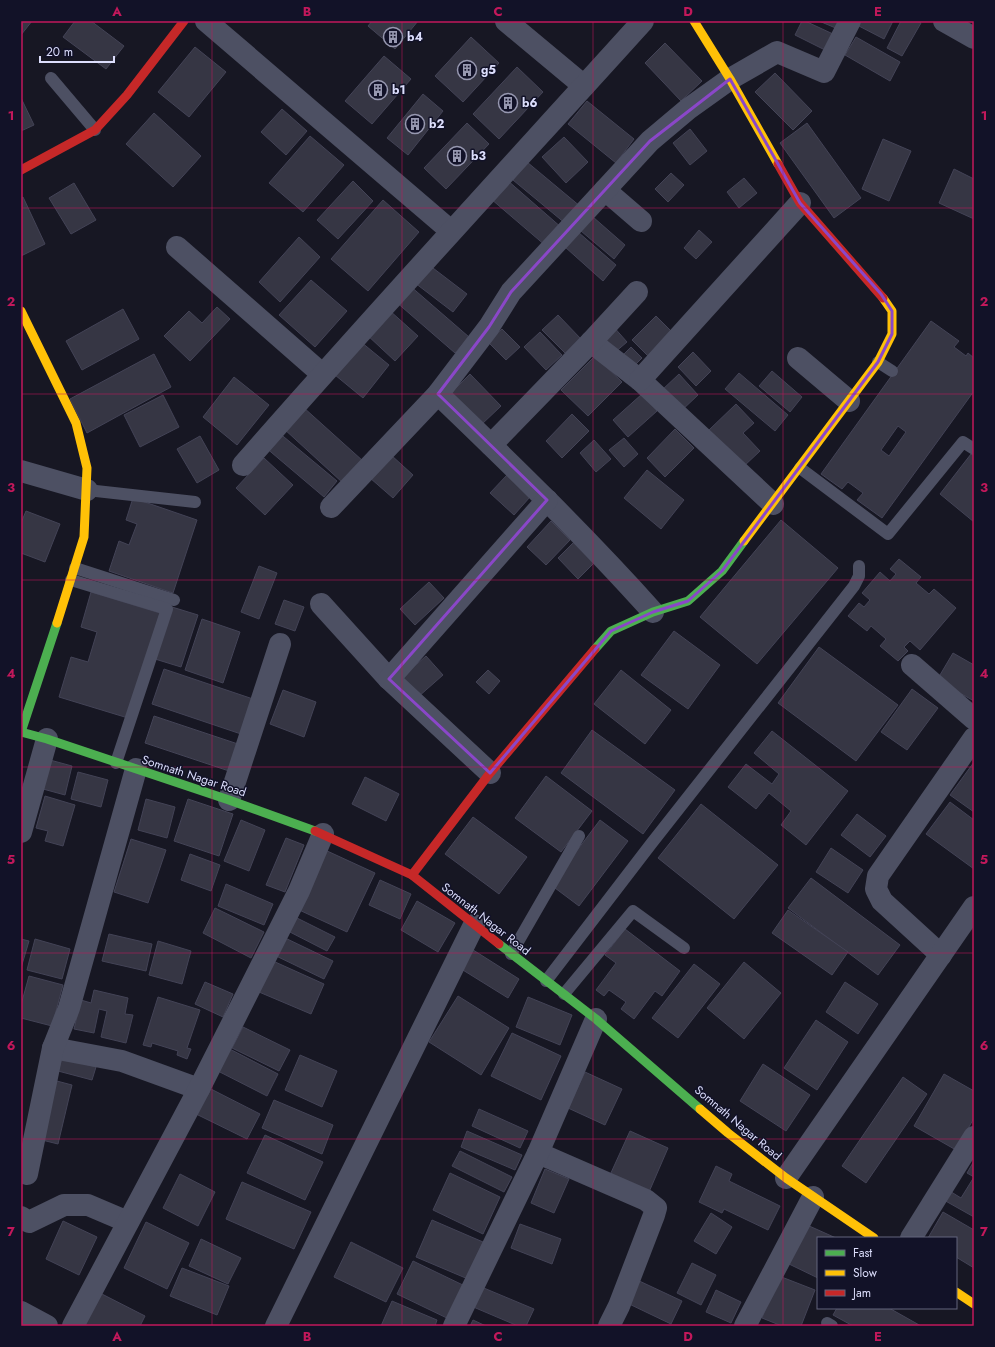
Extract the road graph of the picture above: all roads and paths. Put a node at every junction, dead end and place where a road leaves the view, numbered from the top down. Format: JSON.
{"nodes":[{"id":1,"x":184,"y":21,"type":"edge"},
{"id":2,"x":206,"y":21,"type":"edge"},
{"id":3,"x":506,"y":21,"type":"edge"},
{"id":4,"x":643,"y":21,"type":"edge"},
{"id":5,"x":694,"y":21,"type":"edge"},
{"id":6,"x":850,"y":21,"type":"edge"},
{"id":7,"x":944,"y":21,"type":"edge"},
{"id":8,"x":974,"y":38,"type":"edge"},
{"id":9,"x":51,"y":78,"type":"dead end"},
{"id":10,"x":730,"y":79,"type":"junction"},
{"id":11,"x":584,"y":86,"type":"junction"},
{"id":12,"x":95,"y":130,"type":"junction"},
{"id":13,"x":21,"y":170,"type":"edge"},
{"id":14,"x":605,"y":190,"type":"junction"},
{"id":15,"x":800,"y":203,"type":"junction"},
{"id":16,"x":641,"y":221,"type":"dead end"},
{"id":17,"x":451,"y":231,"type":"junction"},
{"id":18,"x":177,"y":246,"type":"dead end"},
{"id":19,"x":637,"y":292,"type":"dead end"},
{"id":20,"x":21,"y":311,"type":"edge"},
{"id":21,"x":591,"y":342,"type":"junction"},
{"id":22,"x":798,"y":358,"type":"dead end"},
{"id":23,"x":878,"y":362,"type":"junction"},
{"id":24,"x":892,"y":371,"type":"dead end"},
{"id":25,"x":322,"y":374,"type":"junction"},
{"id":26,"x":640,"y":380,"type":"junction"},
{"id":27,"x":438,"y":394,"type":"junction"},
{"id":28,"x":849,"y":401,"type":"junction"},
{"id":29,"x":491,"y":445,"type":"junction"},
{"id":30,"x":974,"y":449,"type":"edge"},
{"id":31,"x":243,"y":465,"type":"dead end"},
{"id":32,"x":800,"y":468,"type":"junction"},
{"id":33,"x":21,"y":471,"type":"edge"},
{"id":34,"x":87,"y":490,"type":"junction"},
{"id":35,"x":547,"y":500,"type":"junction"},
{"id":36,"x":195,"y":502,"type":"dead end"},
{"id":37,"x":773,"y":504,"type":"junction"},
{"id":38,"x":331,"y":507,"type":"dead end"},
{"id":39,"x":859,"y":566,"type":"dead end"},
{"id":40,"x":73,"y":574,"type":"junction"},
{"id":41,"x":174,"y":600,"type":"dead end"},
{"id":42,"x":321,"y":604,"type":"dead end"},
{"id":43,"x":653,"y":612,"type":"junction"},
{"id":44,"x":280,"y":644,"type":"dead end"},
{"id":45,"x":912,"y":665,"type":"dead end"},
{"id":46,"x":389,"y":679,"type":"junction"},
{"id":47,"x":974,"y":719,"type":"edge"},
{"id":48,"x":21,"y":732,"type":"edge"},
{"id":49,"x":974,"y":738,"type":"edge"},
{"id":50,"x":47,"y":739,"type":"junction"},
{"id":51,"x":126,"y":766,"type":"junction"},
{"id":52,"x":490,"y":773,"type":"junction"},
{"id":53,"x":230,"y":800,"type":"junction"},
{"id":54,"x":21,"y":832,"type":"edge"},
{"id":55,"x":323,"y":834,"type":"junction"},
{"id":56,"x":579,"y":836,"type":"dead end"},
{"id":57,"x":412,"y":875,"type":"junction"},
{"id":58,"x":974,"y":907,"type":"edge"},
{"id":59,"x":474,"y":925,"type":"junction"},
{"id":60,"x":684,"y":948,"type":"dead end"},
{"id":61,"x":511,"y":954,"type":"junction"},
{"id":62,"x":941,"y":955,"type":"junction"},
{"id":63,"x":546,"y":981,"type":"junction"},
{"id":64,"x":564,"y":994,"type":"junction"},
{"id":65,"x":596,"y":1019,"type":"junction"},
{"id":66,"x":53,"y":1048,"type":"junction"},
{"id":67,"x":199,"y":1089,"type":"junction"},
{"id":68,"x":974,"y":1137,"type":"edge"},
{"id":69,"x":538,"y":1153,"type":"junction"},
{"id":70,"x":26,"y":1174,"type":"dead end"},
{"id":71,"x":786,"y":1178,"type":"junction"},
{"id":72,"x":813,"y":1197,"type":"junction"},
{"id":73,"x":21,"y":1217,"type":"edge"},
{"id":74,"x":128,"y":1222,"type":"junction"},
{"id":75,"x":873,"y":1237,"type":"edge"},
{"id":76,"x":913,"y":1237,"type":"edge"},
{"id":77,"x":957,"y":1293,"type":"edge"},
{"id":78,"x":974,"y":1304,"type":"edge"},
{"id":79,"x":21,"y":1312,"type":"edge"},
{"id":80,"x":47,"y":1326,"type":"edge"},
{"id":81,"x":73,"y":1326,"type":"edge"},
{"id":82,"x":276,"y":1326,"type":"edge"},
{"id":83,"x":454,"y":1326,"type":"edge"},
{"id":84,"x":609,"y":1326,"type":"edge"},
{"id":85,"x":746,"y":1326,"type":"edge"}],
"edges":[{"from":1,"to":12,"type":"street"},
{"from":2,"to":17,"type":"street"},
{"from":3,"to":11,"type":"street"},
{"from":4,"to":11,"type":"street"},
{"from":5,"to":10,"type":"street"},
{"from":6,"to":10,"type":"street"},
{"from":7,"to":8,"type":"street"},
{"from":9,"to":12,"type":"lane"},
{"from":10,"to":14,"type":"street"},
{"from":10,"to":15,"type":"street"},
{"from":11,"to":17,"type":"street"},
{"from":12,"to":13,"type":"street"},
{"from":14,"to":16,"type":"street"},
{"from":14,"to":27,"type":"street"},
{"from":15,"to":23,"type":"street"},
{"from":15,"to":26,"type":"street"},
{"from":17,"to":25,"type":"street"},
{"from":18,"to":25,"type":"street"},
{"from":19,"to":21,"type":"street"},
{"from":20,"to":34,"type":"street"},
{"from":21,"to":26,"type":"street"},
{"from":21,"to":29,"type":"street"},
{"from":22,"to":28,"type":"street"},
{"from":23,"to":24,"type":"lane"},
{"from":23,"to":28,"type":"street"},
{"from":25,"to":31,"type":"street"},
{"from":26,"to":37,"type":"street"},
{"from":27,"to":29,"type":"street"},
{"from":27,"to":38,"type":"street"},
{"from":28,"to":32,"type":"street"},
{"from":29,"to":35,"type":"street"},
{"from":30,"to":32,"type":"lane"},
{"from":32,"to":37,"type":"street"},
{"from":33,"to":34,"type":"street"},
{"from":34,"to":36,"type":"lane"},
{"from":34,"to":40,"type":"street"},
{"from":35,"to":43,"type":"street"},
{"from":35,"to":46,"type":"street"},
{"from":37,"to":43,"type":"street"},
{"from":39,"to":63,"type":"lane"},
{"from":40,"to":41,"type":"lane"},
{"from":40,"to":48,"type":"street"},
{"from":40,"to":51,"type":"lane"},
{"from":42,"to":46,"type":"street"},
{"from":43,"to":52,"type":"street"},
{"from":44,"to":53,"type":"street"},
{"from":45,"to":47,"type":"street"},
{"from":46,"to":52,"type":"street"},
{"from":48,"to":50,"type":"street","name":"Somnath Nagar Road"},
{"from":49,"to":62,"type":"street"},
{"from":50,"to":51,"type":"street","name":"Somnath Nagar Road"},
{"from":50,"to":54,"type":"street"},
{"from":51,"to":53,"type":"street","name":"Somnath Nagar Road"},
{"from":51,"to":66,"type":"street"},
{"from":52,"to":57,"type":"street"},
{"from":53,"to":55,"type":"street","name":"Somnath Nagar Road"},
{"from":55,"to":57,"type":"street","name":"Somnath Nagar Road"},
{"from":55,"to":67,"type":"street"},
{"from":56,"to":61,"type":"lane"},
{"from":57,"to":59,"type":"street","name":"Somnath Nagar Road"},
{"from":58,"to":62,"type":"street"},
{"from":59,"to":61,"type":"street","name":"Somnath Nagar Road"},
{"from":59,"to":82,"type":"street"},
{"from":60,"to":64,"type":"lane"},
{"from":61,"to":63,"type":"street","name":"Somnath Nagar Road"},
{"from":62,"to":71,"type":"street"},
{"from":63,"to":64,"type":"street","name":"Somnath Nagar Road"},
{"from":64,"to":65,"type":"street","name":"Somnath Nagar Road"},
{"from":65,"to":69,"type":"street"},
{"from":65,"to":71,"type":"street","name":"Somnath Nagar Road"},
{"from":66,"to":67,"type":"street"},
{"from":66,"to":70,"type":"street"},
{"from":67,"to":74,"type":"street"},
{"from":68,"to":76,"type":"street"},
{"from":69,"to":83,"type":"street"},
{"from":69,"to":84,"type":"street"},
{"from":71,"to":72,"type":"street","name":"Somnath Nagar Road"},
{"from":72,"to":75,"type":"street","name":"Somnath Nagar Road"},
{"from":72,"to":85,"type":"street"},
{"from":73,"to":74,"type":"street"},
{"from":74,"to":81,"type":"street"},
{"from":77,"to":78,"type":"street"},
{"from":79,"to":80,"type":"street"}]}
